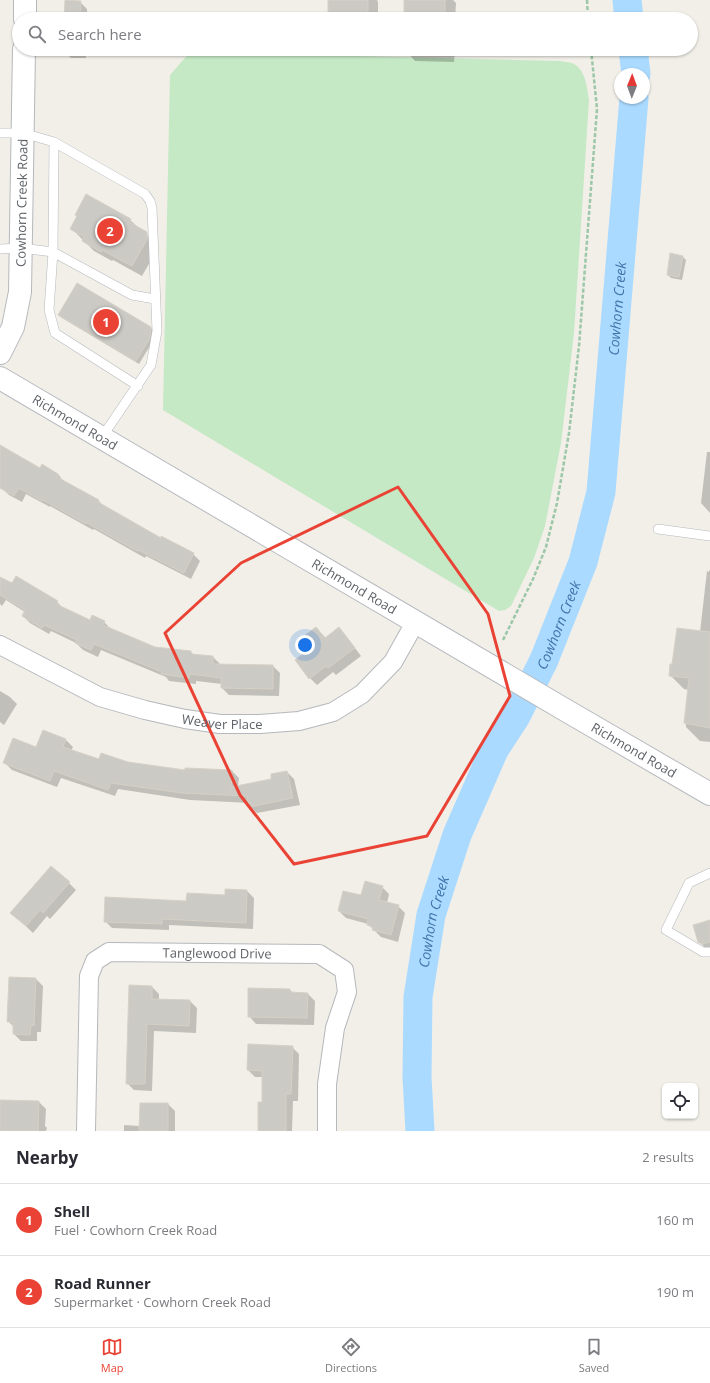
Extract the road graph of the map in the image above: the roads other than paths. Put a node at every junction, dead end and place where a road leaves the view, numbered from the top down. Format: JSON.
{"nodes":[{"id":1,"x":25,"y":0,"type":"edge"},
{"id":2,"x":25,"y":12,"type":"edge"},
{"id":3,"x":24,"y":56,"type":"edge"},
{"id":4,"x":0,"y":133,"type":"edge"},
{"id":5,"x":23,"y":133,"type":"junction"},
{"id":6,"x":54,"y":142,"type":"junction"},
{"id":7,"x":11,"y":249,"type":"edge"},
{"id":8,"x":53,"y":252,"type":"junction"},
{"id":9,"x":156,"y":299,"type":"junction"},
{"id":10,"x":0,"y":353,"type":"edge"},
{"id":11,"x":0,"y":378,"type":"edge"},
{"id":12,"x":138,"y":386,"type":"junction"},
{"id":13,"x":102,"y":437,"type":"junction"},
{"id":14,"x":658,"y":529,"type":"dead end"},
{"id":15,"x":710,"y":536,"type":"edge"},
{"id":16,"x":416,"y":621,"type":"junction"},
{"id":17,"x":0,"y":646,"type":"edge"},
{"id":18,"x":710,"y":794,"type":"edge"},
{"id":19,"x":710,"y":874,"type":"edge"},
{"id":20,"x":710,"y":952,"type":"edge"},
{"id":21,"x":86,"y":1131,"type":"edge"},
{"id":22,"x":327,"y":1131,"type":"edge"}],
"edges":[{"from":1,"to":2,"type":"main road"},
{"from":3,"to":5,"type":"main road","name":"Cowhorn Creek Road"},
{"from":4,"to":5,"type":"lane"},
{"from":5,"to":6,"type":"lane"},
{"from":5,"to":7,"type":"main road","name":"Cowhorn Creek Road"},
{"from":6,"to":8,"type":"lane"},
{"from":6,"to":9,"type":"lane"},
{"from":7,"to":8,"type":"lane"},
{"from":7,"to":10,"type":"main road","name":"Cowhorn Creek Road"},
{"from":8,"to":9,"type":"lane"},
{"from":8,"to":12,"type":"lane"},
{"from":9,"to":12,"type":"lane"},
{"from":11,"to":13,"type":"main road","name":"Richmond Road"},
{"from":12,"to":13,"type":"lane"},
{"from":13,"to":16,"type":"main road","name":"Richmond Road"},
{"from":14,"to":15,"type":"lane"},
{"from":16,"to":17,"type":"street","name":"Weaver Place"},
{"from":16,"to":18,"type":"main road","name":"Richmond Road"},
{"from":19,"to":20,"type":"lane"},
{"from":21,"to":22,"type":"street","name":"Tanglewood Drive"}]}
